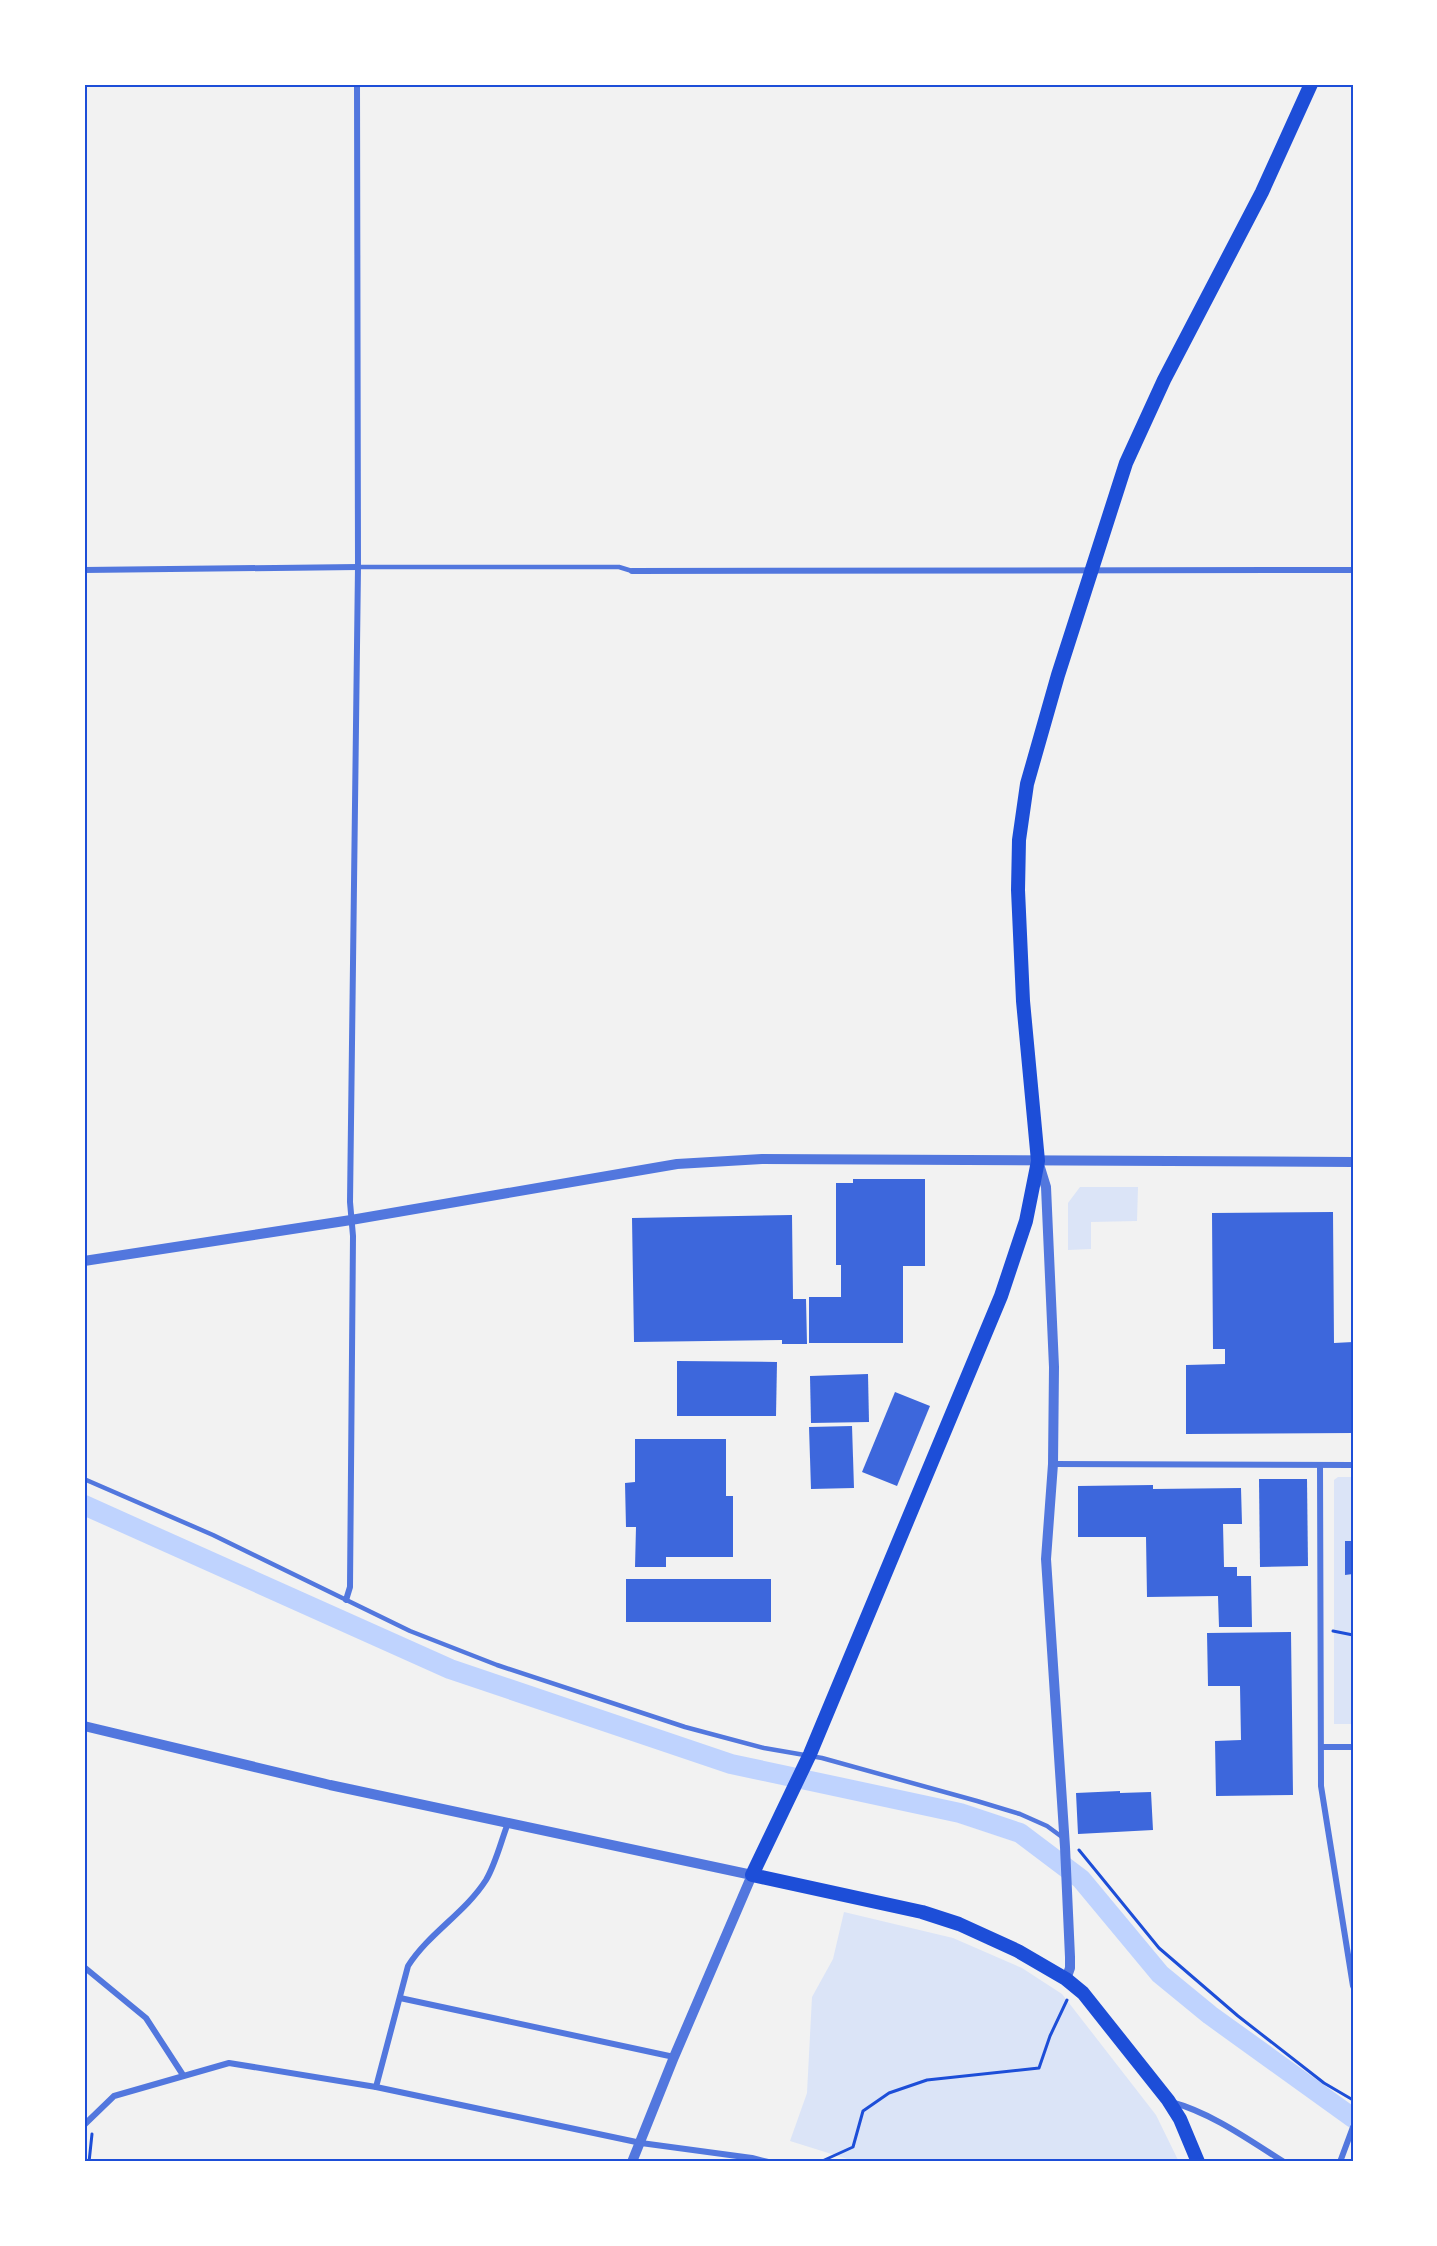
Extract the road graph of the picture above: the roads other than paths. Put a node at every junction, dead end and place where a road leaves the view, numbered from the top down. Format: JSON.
{"nodes":[{"id":1,"x":357,"y":84,"type":"edge"},
{"id":2,"x":1311,"y":84,"type":"edge"},
{"id":3,"x":358,"y":567,"type":"junction"},
{"id":4,"x":84,"y":570,"type":"edge"},
{"id":5,"x":1353,"y":570,"type":"edge"},
{"id":6,"x":632,"y":571,"type":"joint"},
{"id":7,"x":1091,"y":572,"type":"junction"},
{"id":8,"x":1038,"y":1161,"type":"junction"},
{"id":9,"x":1353,"y":1162,"type":"edge"},
{"id":10,"x":351,"y":1220,"type":"junction"},
{"id":11,"x":84,"y":1261,"type":"edge"},
{"id":12,"x":1053,"y":1464,"type":"junction"},
{"id":13,"x":1320,"y":1465,"type":"junction"},
{"id":14,"x":1353,"y":1465,"type":"edge"},
{"id":15,"x":84,"y":1479,"type":"edge"},
{"id":16,"x":346,"y":1600,"type":"junction"},
{"id":17,"x":84,"y":1726,"type":"edge"},
{"id":18,"x":1321,"y":1747,"type":"junction"},
{"id":19,"x":1353,"y":1748,"type":"edge"},
{"id":20,"x":808,"y":1757,"type":"junction"},
{"id":21,"x":508,"y":1823,"type":"junction"},
{"id":22,"x":1064,"y":1843,"type":"junction"},
{"id":23,"x":752,"y":1875,"type":"junction"},
{"id":24,"x":84,"y":1967,"type":"edge"},
{"id":25,"x":1066,"y":1979,"type":"junction"},
{"id":26,"x":1353,"y":1986,"type":"edge"},
{"id":27,"x":400,"y":1998,"type":"junction"},
{"id":28,"x":674,"y":2057,"type":"junction"},
{"id":29,"x":183,"y":2075,"type":"junction"},
{"id":30,"x":376,"y":2087,"type":"junction"},
{"id":31,"x":1168,"y":2100,"type":"junction"},
{"id":32,"x":84,"y":2125,"type":"edge"},
{"id":33,"x":1353,"y":2128,"type":"edge"},
{"id":34,"x":641,"y":2143,"type":"junction"},
{"id":35,"x":632,"y":2162,"type":"edge"},
{"id":36,"x":768,"y":2162,"type":"edge"},
{"id":37,"x":1198,"y":2162,"type":"edge"},
{"id":38,"x":1284,"y":2162,"type":"edge"},
{"id":39,"x":1340,"y":2162,"type":"edge"}],
"edges":[{"from":1,"to":3,"type":"street"},
{"from":2,"to":7,"type":"main road"},
{"from":3,"to":4,"type":"street"},
{"from":3,"to":6,"type":"lane"},
{"from":3,"to":10,"type":"street"},
{"from":5,"to":7,"type":"street"},
{"from":6,"to":7,"type":"street"},
{"from":7,"to":8,"type":"main road"},
{"from":8,"to":9,"type":"street"},
{"from":8,"to":10,"type":"street"},
{"from":8,"to":12,"type":"street"},
{"from":8,"to":20,"type":"main road"},
{"from":10,"to":11,"type":"street"},
{"from":10,"to":16,"type":"street"},
{"from":12,"to":13,"type":"street"},
{"from":12,"to":22,"type":"street"},
{"from":13,"to":14,"type":"street"},
{"from":13,"to":18,"type":"street"},
{"from":15,"to":16,"type":"lane"},
{"from":16,"to":20,"type":"lane"},
{"from":17,"to":21,"type":"street"},
{"from":18,"to":19,"type":"street"},
{"from":18,"to":26,"type":"street"},
{"from":20,"to":22,"type":"lane"},
{"from":20,"to":23,"type":"main road"},
{"from":21,"to":23,"type":"street"},
{"from":21,"to":27,"type":"street"},
{"from":22,"to":25,"type":"street"},
{"from":23,"to":25,"type":"main road"},
{"from":23,"to":28,"type":"street"},
{"from":24,"to":29,"type":"street"},
{"from":25,"to":31,"type":"main road"},
{"from":27,"to":28,"type":"street"},
{"from":27,"to":30,"type":"street"},
{"from":28,"to":34,"type":"street"},
{"from":29,"to":30,"type":"street"},
{"from":29,"to":32,"type":"street"},
{"from":30,"to":34,"type":"street"},
{"from":31,"to":37,"type":"main road"},
{"from":31,"to":38,"type":"street"},
{"from":33,"to":39,"type":"street"},
{"from":34,"to":35,"type":"street"},
{"from":34,"to":36,"type":"street"}]}
